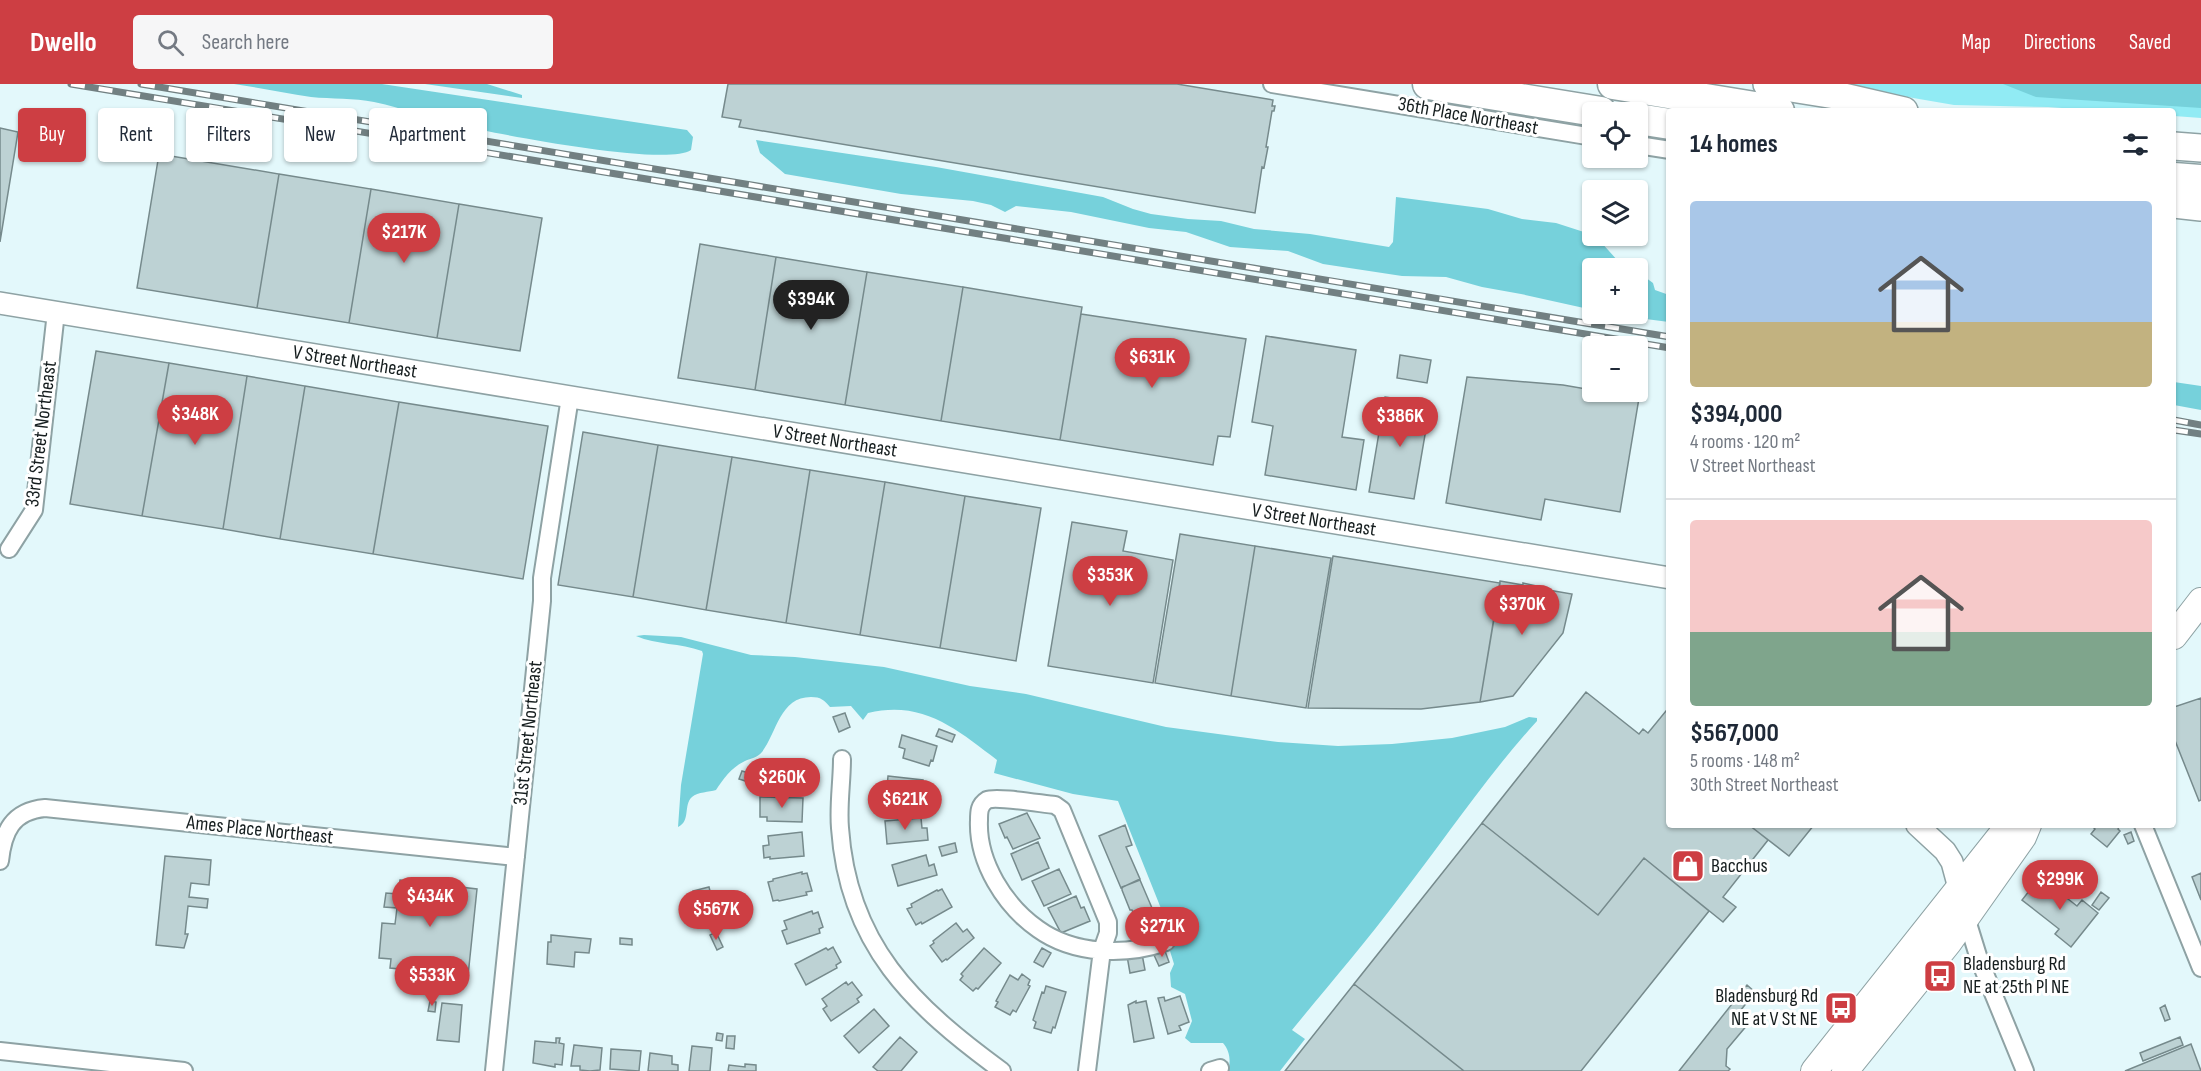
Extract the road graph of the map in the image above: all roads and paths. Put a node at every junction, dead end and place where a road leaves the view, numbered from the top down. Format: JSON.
{"nodes":[{"id":1,"x":1272,"y":84,"type":"edge"},
{"id":2,"x":1428,"y":84,"type":"edge"},
{"id":3,"x":1613,"y":84,"type":"edge"},
{"id":4,"x":1767,"y":84,"type":"edge"},
{"id":5,"x":1761,"y":108,"type":"edge"},
{"id":6,"x":1891,"y":108,"type":"edge"},
{"id":7,"x":1582,"y":109,"type":"edge"},
{"id":8,"x":1648,"y":120,"type":"edge"},
{"id":9,"x":1666,"y":123,"type":"edge"},
{"id":10,"x":1582,"y":135,"type":"edge"},
{"id":11,"x":2176,"y":146,"type":"edge"},
{"id":12,"x":1648,"y":147,"type":"edge"},
{"id":13,"x":2201,"y":148,"type":"edge"},
{"id":14,"x":1666,"y":149,"type":"edge"},
{"id":15,"x":2176,"y":178,"type":"edge"},
{"id":16,"x":2201,"y":180,"type":"edge"},
{"id":17,"x":2176,"y":204,"type":"edge"},
{"id":18,"x":2201,"y":207,"type":"edge"},
{"id":19,"x":0,"y":303,"type":"edge"},
{"id":20,"x":56,"y":312,"type":"junction"},
{"id":21,"x":570,"y":397,"type":"junction"},
{"id":22,"x":9,"y":549,"type":"dead end"},
{"id":23,"x":1666,"y":577,"type":"edge"},
{"id":24,"x":2201,"y":601,"type":"edge"},
{"id":25,"x":2176,"y":633,"type":"edge"},
{"id":26,"x":842,"y":759,"type":"dead end"},
{"id":27,"x":1920,"y":828,"type":"edge"},
{"id":28,"x":2008,"y":828,"type":"edge"},
{"id":29,"x":2027,"y":828,"type":"edge"},
{"id":30,"x":2144,"y":828,"type":"edge"},
{"id":31,"x":516,"y":857,"type":"junction"},
{"id":32,"x":0,"y":861,"type":"edge"},
{"id":33,"x":1959,"y":889,"type":"junction"},
{"id":34,"x":1966,"y":917,"type":"junction"},
{"id":35,"x":1166,"y":942,"type":"dead end"},
{"id":36,"x":1102,"y":950,"type":"junction"},
{"id":37,"x":2201,"y":968,"type":"edge"},
{"id":38,"x":0,"y":1051,"type":"edge"},
{"id":39,"x":184,"y":1071,"type":"edge"},
{"id":40,"x":494,"y":1071,"type":"edge"},
{"id":41,"x":1002,"y":1071,"type":"edge"},
{"id":42,"x":1087,"y":1071,"type":"edge"},
{"id":43,"x":1814,"y":1071,"type":"edge"},
{"id":44,"x":1845,"y":1071,"type":"edge"},
{"id":45,"x":2025,"y":1071,"type":"edge"}],
"edges":[{"from":1,"to":10,"type":"street","name":"36th Place Northeast"},
{"from":2,"to":7,"type":"highway"},
{"from":3,"to":5,"type":"highway"},
{"from":4,"to":6,"type":"highway"},
{"from":8,"to":9,"type":"highway"},
{"from":11,"to":13,"type":"highway"},
{"from":12,"to":14,"type":"street"},
{"from":15,"to":16,"type":"highway"},
{"from":17,"to":18,"type":"highway"},
{"from":19,"to":20,"type":"street","name":"V Street Northeast"},
{"from":20,"to":21,"type":"street","name":"V Street Northeast"},
{"from":20,"to":22,"type":"street","name":"33rd Street Northeast"},
{"from":21,"to":23,"type":"street","name":"V Street Northeast"},
{"from":21,"to":31,"type":"street","name":"31st Street Northeast"},
{"from":24,"to":25,"type":"main road"},
{"from":26,"to":41,"type":"street"},
{"from":27,"to":33,"type":"street"},
{"from":28,"to":33,"type":"main road"},
{"from":29,"to":34,"type":"main road"},
{"from":30,"to":37,"type":"street"},
{"from":31,"to":32,"type":"street","name":"Ames Place Northeast"},
{"from":31,"to":40,"type":"street","name":"31st Street Northeast"},
{"from":33,"to":34,"type":"street"},
{"from":33,"to":43,"type":"main road"},
{"from":34,"to":44,"type":"main road"},
{"from":34,"to":45,"type":"street"},
{"from":35,"to":36,"type":"street"},
{"from":36,"to":36,"type":"street"},
{"from":36,"to":42,"type":"street"},
{"from":38,"to":39,"type":"street"}]}
